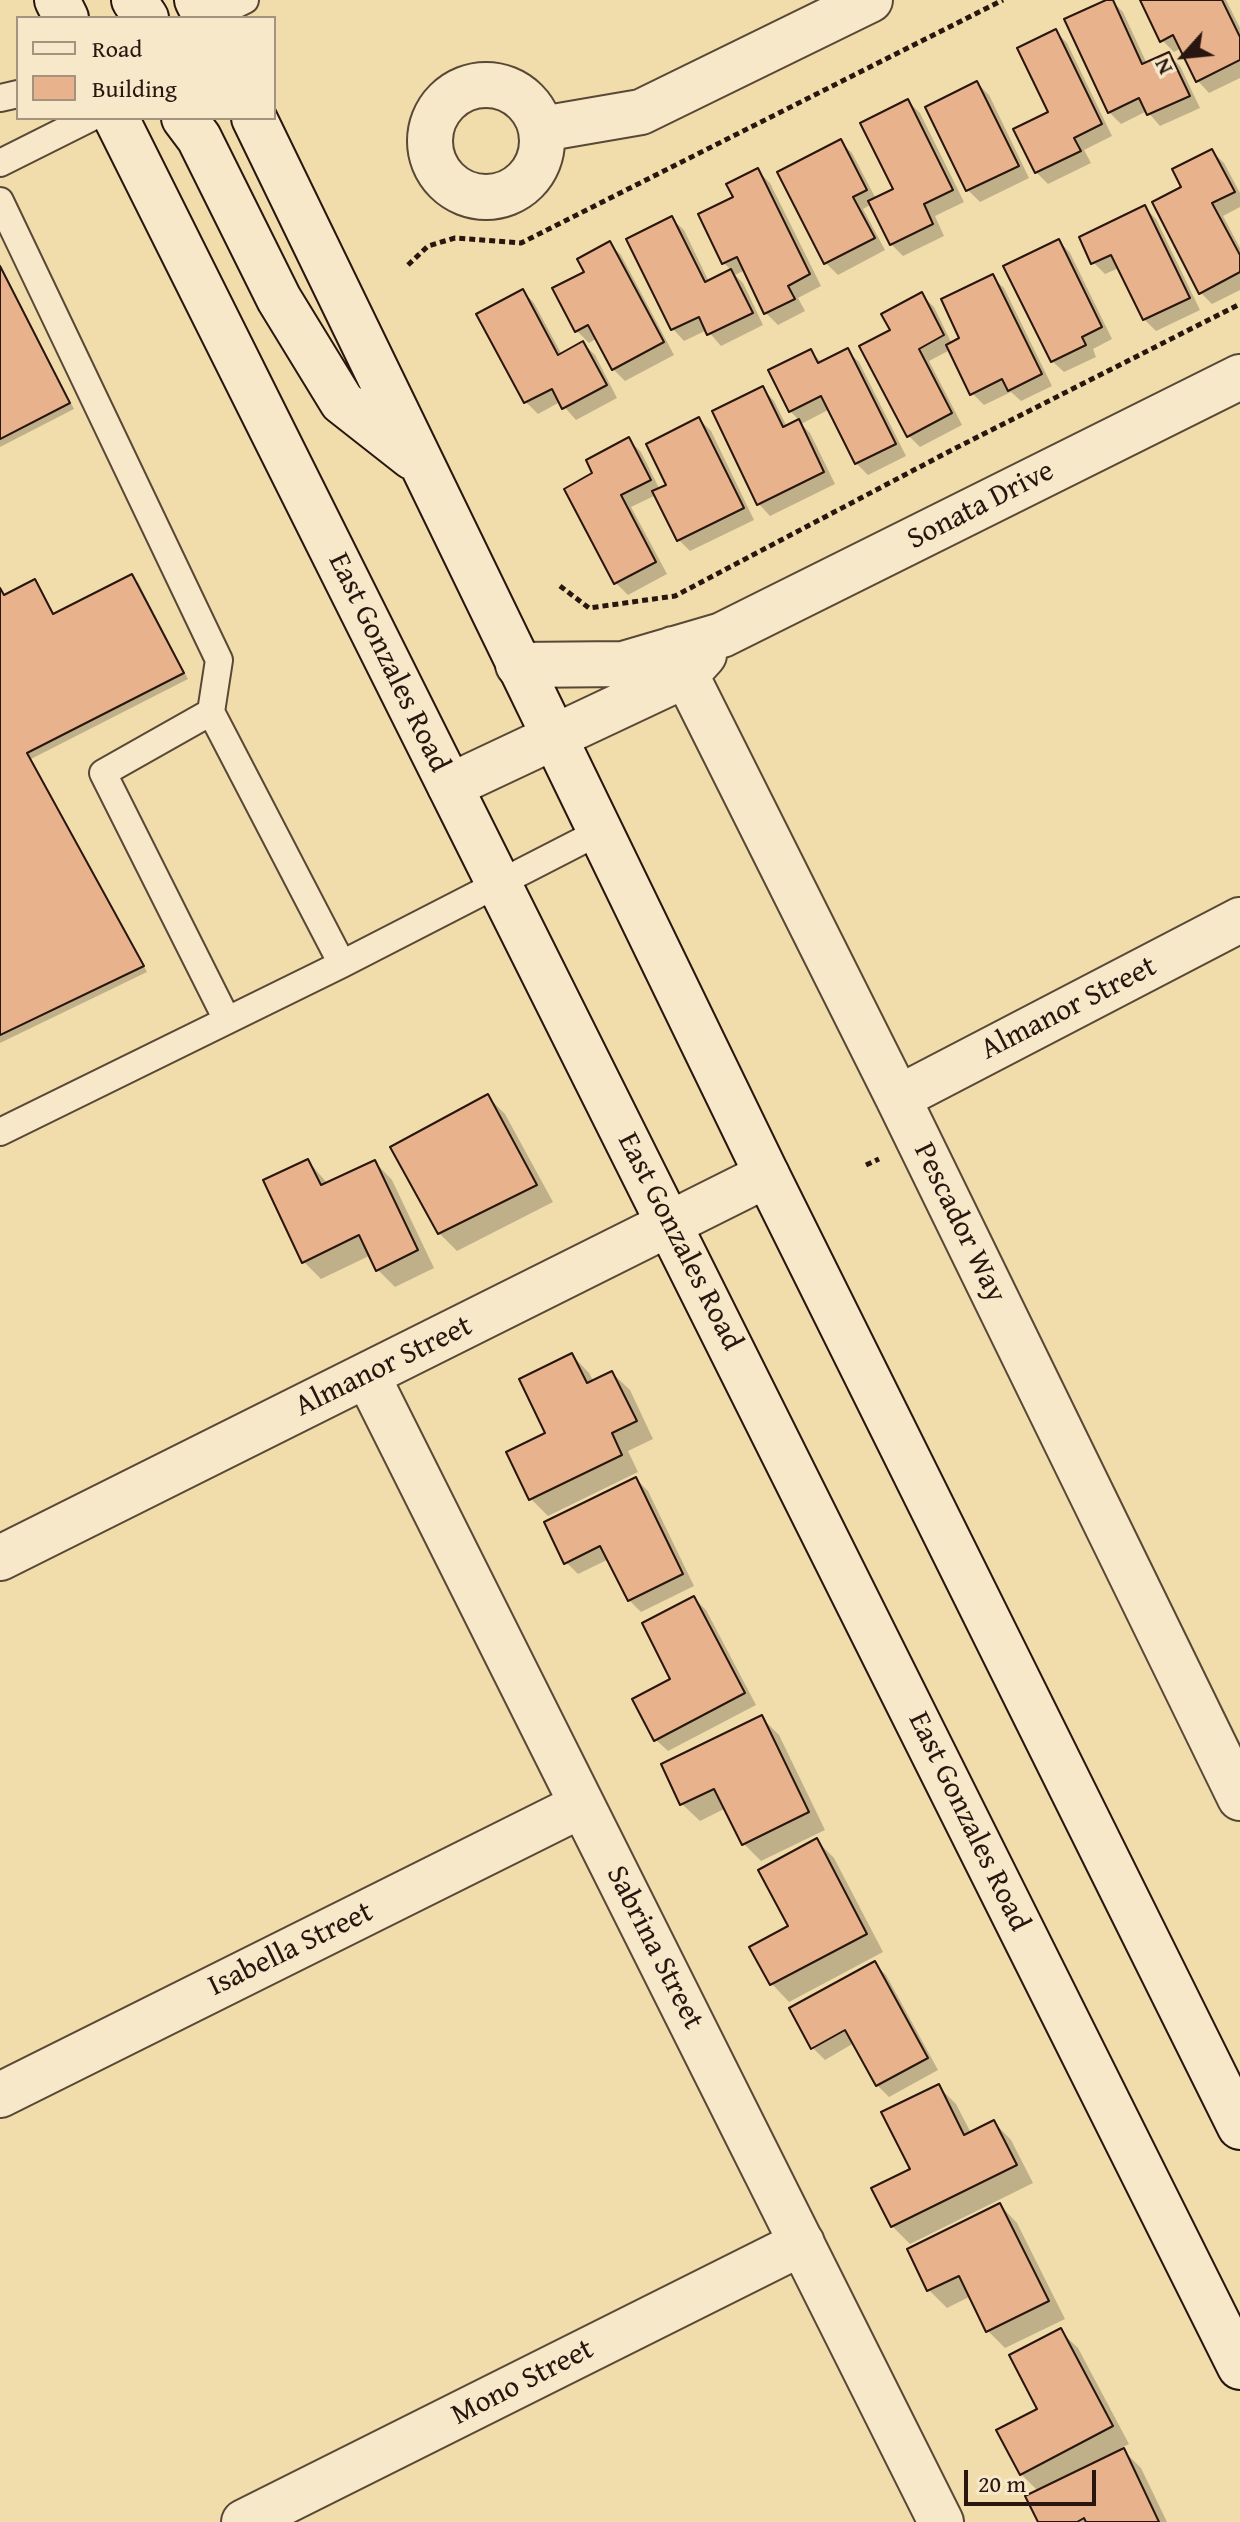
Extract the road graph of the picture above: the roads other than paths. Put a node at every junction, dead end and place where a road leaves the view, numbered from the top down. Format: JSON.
{"nodes":[{"id":1,"x":245,"y":0,"type":"edge"},
{"id":2,"x":870,"y":0,"type":"edge"},
{"id":3,"x":211,"y":16,"type":"edge"},
{"id":4,"x":86,"y":120,"type":"edge"},
{"id":5,"x":117,"y":120,"type":"edge"},
{"id":6,"x":186,"y":120,"type":"edge"},
{"id":7,"x":255,"y":120,"type":"edge"},
{"id":8,"x":542,"y":129,"type":"dead end"},
{"id":9,"x":0,"y":163,"type":"edge"},
{"id":10,"x":0,"y":201,"type":"edge"},
{"id":11,"x":1240,"y":377,"type":"edge"},
{"id":12,"x":420,"y":463,"type":"junction"},
{"id":13,"x":680,"y":662,"type":"junction"},
{"id":14,"x":518,"y":665,"type":"junction"},
{"id":15,"x":211,"y":712,"type":"junction"},
{"id":16,"x":554,"y":739,"type":"junction"},
{"id":17,"x":450,"y":786,"type":"junction"},
{"id":18,"x":599,"y":832,"type":"junction"},
{"id":19,"x":500,"y":883,"type":"junction"},
{"id":20,"x":1240,"y":920,"type":"edge"},
{"id":21,"x":342,"y":964,"type":"junction"},
{"id":22,"x":227,"y":1020,"type":"junction"},
{"id":23,"x":898,"y":1098,"type":"junction"},
{"id":24,"x":0,"y":1132,"type":"edge"},
{"id":25,"x":767,"y":1175,"type":"junction"},
{"id":26,"x":670,"y":1224,"type":"junction"},
{"id":27,"x":367,"y":1375,"type":"junction"},
{"id":28,"x":0,"y":1558,"type":"edge"},
{"id":29,"x":1240,"y":1798,"type":"edge"},
{"id":30,"x":582,"y":1805,"type":"junction"},
{"id":31,"x":0,"y":2095,"type":"edge"},
{"id":32,"x":1240,"y":2127,"type":"edge"},
{"id":33,"x":802,"y":2243,"type":"junction"},
{"id":34,"x":1240,"y":2367,"type":"edge"},
{"id":35,"x":244,"y":2522,"type":"edge"},
{"id":36,"x":941,"y":2522,"type":"edge"}],
"edges":[{"from":1,"to":3,"type":"lane"},
{"from":2,"to":8,"type":"street"},
{"from":4,"to":9,"type":"lane"},
{"from":5,"to":17,"type":"street","name":"East Gonzales Road"},
{"from":6,"to":12,"type":"street"},
{"from":7,"to":12,"type":"street"},
{"from":10,"to":15,"type":"lane"},
{"from":11,"to":13,"type":"street","name":"Sonata Drive"},
{"from":12,"to":14,"type":"street"},
{"from":13,"to":14,"type":"street","name":"Sonata Drive"},
{"from":13,"to":16,"type":"street","name":"Sonata Drive"},
{"from":13,"to":23,"type":"street","name":"Pescador Way"},
{"from":14,"to":16,"type":"street"},
{"from":15,"to":21,"type":"lane"},
{"from":15,"to":22,"type":"lane"},
{"from":16,"to":17,"type":"street","name":"Sonata Drive"},
{"from":16,"to":18,"type":"street"},
{"from":17,"to":19,"type":"street","name":"East Gonzales Road"},
{"from":18,"to":19,"type":"lane"},
{"from":18,"to":25,"type":"street"},
{"from":19,"to":21,"type":"lane"},
{"from":19,"to":26,"type":"street","name":"East Gonzales Road"},
{"from":20,"to":23,"type":"street","name":"Almanor Street"},
{"from":21,"to":22,"type":"lane"},
{"from":22,"to":24,"type":"lane"},
{"from":23,"to":29,"type":"street","name":"Pescador Way"},
{"from":25,"to":26,"type":"street","name":"Almanor Street"},
{"from":25,"to":32,"type":"street"},
{"from":26,"to":27,"type":"street","name":"Almanor Street"},
{"from":26,"to":34,"type":"street","name":"East Gonzales Road"},
{"from":27,"to":28,"type":"street","name":"Almanor Street"},
{"from":27,"to":30,"type":"street","name":"Sabrina Street"},
{"from":30,"to":31,"type":"street","name":"Isabella Street"},
{"from":30,"to":33,"type":"street","name":"Sabrina Street"},
{"from":33,"to":35,"type":"street","name":"Mono Street"},
{"from":33,"to":36,"type":"street","name":"Sabrina Street"}]}
